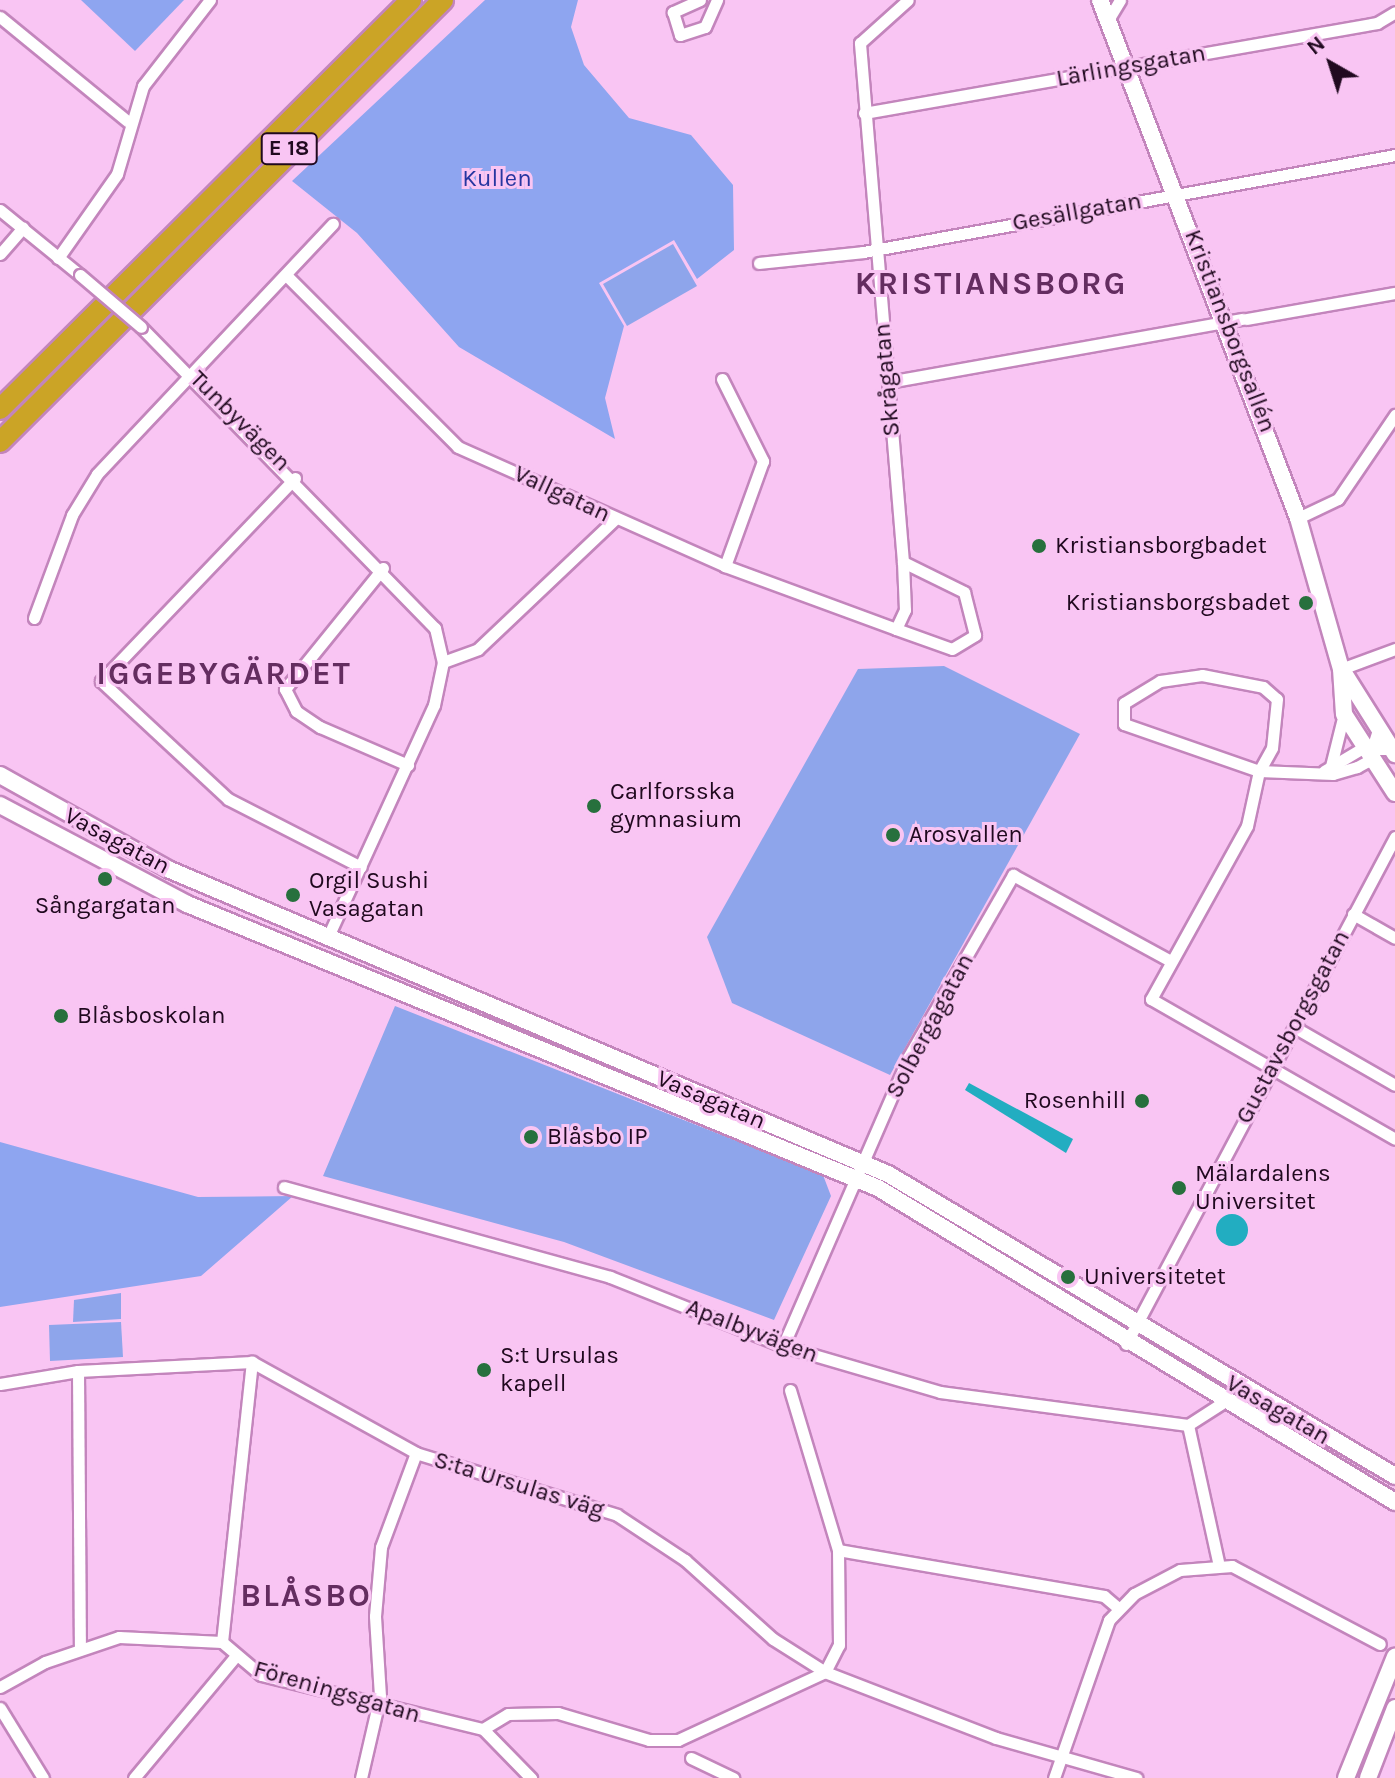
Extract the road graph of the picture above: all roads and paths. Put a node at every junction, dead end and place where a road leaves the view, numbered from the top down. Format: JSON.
{"nodes":[{"id":1,"x":210,"y":0,"type":"edge"},
{"id":2,"x":411,"y":0,"type":"edge"},
{"id":3,"x":443,"y":0,"type":"edge"},
{"id":4,"x":700,"y":0,"type":"edge"},
{"id":5,"x":717,"y":0,"type":"edge"},
{"id":6,"x":908,"y":0,"type":"edge"},
{"id":7,"x":1100,"y":0,"type":"edge"},
{"id":8,"x":1120,"y":0,"type":"edge"},
{"id":9,"x":1395,"y":12,"type":"edge"},
{"id":10,"x":0,"y":17,"type":"edge"},
{"id":11,"x":1108,"y":20,"type":"junction"},
{"id":12,"x":1125,"y":66,"type":"junction"},
{"id":13,"x":864,"y":113,"type":"junction"},
{"id":14,"x":127,"y":121,"type":"junction"},
{"id":15,"x":1395,"y":155,"type":"edge"},
{"id":16,"x":1178,"y":196,"type":"junction"},
{"id":17,"x":0,"y":210,"type":"edge"},
{"id":18,"x":333,"y":224,"type":"dead end"},
{"id":19,"x":23,"y":228,"type":"junction"},
{"id":20,"x":875,"y":247,"type":"junction"},
{"id":21,"x":0,"y":254,"type":"edge"},
{"id":22,"x":58,"y":258,"type":"junction"},
{"id":23,"x":759,"y":263,"type":"dead end"},
{"id":24,"x":288,"y":277,"type":"junction"},
{"id":25,"x":1395,"y":293,"type":"edge"},
{"id":26,"x":1239,"y":320,"type":"junction"},
{"id":27,"x":192,"y":373,"type":"junction"},
{"id":28,"x":722,"y":379,"type":"dead end"},
{"id":29,"x":888,"y":382,"type":"junction"},
{"id":30,"x":0,"y":409,"type":"edge"},
{"id":31,"x":1395,"y":415,"type":"edge"},
{"id":32,"x":0,"y":442,"type":"edge"},
{"id":33,"x":295,"y":478,"type":"junction"},
{"id":34,"x":1298,"y":518,"type":"junction"},
{"id":35,"x":615,"y":519,"type":"junction"},
{"id":36,"x":903,"y":562,"type":"junction"},
{"id":37,"x":725,"y":566,"type":"junction"},
{"id":38,"x":383,"y":568,"type":"junction"},
{"id":39,"x":34,"y":618,"type":"dead end"},
{"id":40,"x":892,"y":628,"type":"junction"},
{"id":41,"x":1395,"y":649,"type":"edge"},
{"id":42,"x":443,"y":662,"type":"junction"},
{"id":43,"x":1341,"y":669,"type":"junction"},
{"id":44,"x":1344,"y":714,"type":"junction"},
{"id":45,"x":1378,"y":730,"type":"junction"},
{"id":46,"x":1368,"y":752,"type":"junction"},
{"id":47,"x":1393,"y":752,"type":"edge"},
{"id":48,"x":408,"y":765,"type":"junction"},
{"id":49,"x":1327,"y":768,"type":"junction"},
{"id":50,"x":1259,"y":771,"type":"junction"},
{"id":51,"x":0,"y":775,"type":"edge"},
{"id":52,"x":1395,"y":793,"type":"edge"},
{"id":53,"x":0,"y":805,"type":"edge"},
{"id":54,"x":1395,"y":837,"type":"edge"},
{"id":55,"x":361,"y":867,"type":"junction"},
{"id":56,"x":1353,"y":914,"type":"junction"},
{"id":57,"x":1395,"y":938,"type":"edge"},
{"id":58,"x":327,"y":939,"type":"junction"},
{"id":59,"x":319,"y":958,"type":"junction"},
{"id":60,"x":1171,"y":961,"type":"junction"},
{"id":61,"x":1294,"y":1027,"type":"junction"},
{"id":62,"x":1272,"y":1069,"type":"junction"},
{"id":63,"x":1395,"y":1085,"type":"edge"},
{"id":64,"x":1395,"y":1139,"type":"edge"},
{"id":65,"x":860,"y":1170,"type":"junction"},
{"id":66,"x":284,"y":1187,"type":"dead end"},
{"id":67,"x":1135,"y":1327,"type":"junction"},
{"id":68,"x":1126,"y":1344,"type":"junction"},
{"id":69,"x":783,"y":1346,"type":"junction"},
{"id":70,"x":252,"y":1362,"type":"junction"},
{"id":71,"x":78,"y":1371,"type":"junction"},
{"id":72,"x":0,"y":1384,"type":"edge"},
{"id":73,"x":790,"y":1390,"type":"dead end"},
{"id":74,"x":1222,"y":1403,"type":"junction"},
{"id":75,"x":1188,"y":1425,"type":"junction"},
{"id":76,"x":416,"y":1453,"type":"junction"},
{"id":77,"x":1395,"y":1476,"type":"edge"},
{"id":78,"x":1395,"y":1502,"type":"edge"},
{"id":79,"x":838,"y":1550,"type":"junction"},
{"id":80,"x":1218,"y":1562,"type":"junction"},
{"id":81,"x":1117,"y":1607,"type":"junction"},
{"id":82,"x":222,"y":1642,"type":"junction"},
{"id":83,"x":1380,"y":1644,"type":"dead end"},
{"id":84,"x":80,"y":1649,"type":"junction"},
{"id":85,"x":1395,"y":1657,"type":"edge"},
{"id":86,"x":233,"y":1659,"type":"junction"},
{"id":87,"x":825,"y":1672,"type":"junction"},
{"id":88,"x":0,"y":1687,"type":"edge"},
{"id":89,"x":0,"y":1708,"type":"edge"},
{"id":90,"x":378,"y":1708,"type":"junction"},
{"id":91,"x":1395,"y":1708,"type":"edge"},
{"id":92,"x":483,"y":1729,"type":"junction"},
{"id":93,"x":1060,"y":1757,"type":"junction"},
{"id":94,"x":691,"y":1758,"type":"dead end"},
{"id":95,"x":43,"y":1778,"type":"edge"},
{"id":96,"x":134,"y":1778,"type":"edge"},
{"id":97,"x":361,"y":1778,"type":"edge"},
{"id":98,"x":531,"y":1778,"type":"edge"},
{"id":99,"x":733,"y":1778,"type":"edge"},
{"id":100,"x":1054,"y":1778,"type":"edge"},
{"id":101,"x":1136,"y":1778,"type":"edge"},
{"id":102,"x":1346,"y":1778,"type":"edge"},
{"id":103,"x":1368,"y":1778,"type":"edge"}],
"edges":[{"from":1,"to":14,"type":"street"},
{"from":2,"to":30,"type":"highway","number":"E 18"},
{"from":3,"to":32,"type":"highway","number":"E 18"},
{"from":4,"to":5,"type":"street"},
{"from":6,"to":13,"type":"street","name":"Skrågatan"},
{"from":7,"to":11,"type":"street","name":"Kristiansborgsallén"},
{"from":8,"to":11,"type":"street"},
{"from":9,"to":12,"type":"street","name":"Lärlingsgatan"},
{"from":10,"to":14,"type":"street"},
{"from":11,"to":12,"type":"street","name":"Kristiansborgsallén"},
{"from":12,"to":13,"type":"street","name":"Lärlingsgatan"},
{"from":12,"to":16,"type":"street","name":"Kristiansborgsallén"},
{"from":13,"to":20,"type":"street","name":"Skrågatan"},
{"from":14,"to":22,"type":"street"},
{"from":15,"to":16,"type":"street","name":"Gesällgatan"},
{"from":16,"to":20,"type":"street","name":"Gesällgatan"},
{"from":16,"to":26,"type":"street","name":"Kristiansborgsallén"},
{"from":17,"to":19,"type":"street","name":"Tunbyvägen"},
{"from":18,"to":24,"type":"street"},
{"from":19,"to":21,"type":"street"},
{"from":19,"to":22,"type":"street","name":"Tunbyvägen"},
{"from":20,"to":23,"type":"street","name":"Gesällgatan"},
{"from":20,"to":29,"type":"street","name":"Skrågatan"},
{"from":22,"to":27,"type":"street","name":"Tunbyvägen","bridge":true},
{"from":24,"to":27,"type":"street"},
{"from":24,"to":35,"type":"street","name":"Vallgatan"},
{"from":25,"to":26,"type":"street"},
{"from":26,"to":29,"type":"street"},
{"from":26,"to":34,"type":"street","name":"Kristiansborgsallén"},
{"from":27,"to":33,"type":"street","name":"Tunbyvägen"},
{"from":27,"to":39,"type":"street"},
{"from":28,"to":37,"type":"street"},
{"from":29,"to":36,"type":"street","name":"Skrågatan"},
{"from":31,"to":34,"type":"street"},
{"from":33,"to":38,"type":"street","name":"Tunbyvägen"},
{"from":33,"to":55,"type":"street"},
{"from":34,"to":43,"type":"street","name":"Kristiansborgsallén"},
{"from":35,"to":37,"type":"street","name":"Vallgatan"},
{"from":35,"to":42,"type":"street"},
{"from":36,"to":40,"type":"street","name":"Skrågatan"},
{"from":36,"to":40,"type":"street","name":"Vallgatan"},
{"from":37,"to":40,"type":"street","name":"Vallgatan"},
{"from":38,"to":42,"type":"street","name":"Tunbyvägen"},
{"from":38,"to":48,"type":"street"},
{"from":41,"to":43,"type":"street"},
{"from":42,"to":48,"type":"street"},
{"from":43,"to":44,"type":"street","name":"Kristiansborgsallén"},
{"from":43,"to":45,"type":"street","name":"Kristiansborgsallén"},
{"from":44,"to":46,"type":"street","name":"Kristiansborgsallén"},
{"from":44,"to":49,"type":"street"},
{"from":45,"to":46,"type":"street"},
{"from":45,"to":47,"type":"street","name":"Kristiansborgsallén"},
{"from":46,"to":47,"type":"street"},
{"from":46,"to":49,"type":"street"},
{"from":46,"to":52,"type":"street","name":"Kristiansborgsallén"},
{"from":48,"to":55,"type":"street"},
{"from":49,"to":50,"type":"street"},
{"from":50,"to":50,"type":"street"},
{"from":50,"to":60,"type":"street"},
{"from":51,"to":58,"type":"street","name":"Vasagatan"},
{"from":53,"to":59,"type":"street","name":"Vasagatan"},
{"from":54,"to":56,"type":"street","name":"Gustavsborgsgatan"},
{"from":55,"to":58,"type":"street"},
{"from":56,"to":57,"type":"street"},
{"from":56,"to":61,"type":"street","name":"Gustavsborgsgatan"},
{"from":58,"to":59,"type":"street"},
{"from":58,"to":65,"type":"street","name":"Vasagatan"},
{"from":59,"to":65,"type":"street","name":"Vasagatan"},
{"from":60,"to":62,"type":"street"},
{"from":60,"to":65,"type":"street","name":"Solbergagatan"},
{"from":61,"to":62,"type":"street","name":"Gustavsborgsgatan"},
{"from":61,"to":63,"type":"street"},
{"from":62,"to":64,"type":"street"},
{"from":62,"to":67,"type":"street","name":"Gustavsborgsgatan"},
{"from":65,"to":67,"type":"street","name":"Vasagatan"},
{"from":65,"to":68,"type":"street","name":"Vasagatan"},
{"from":65,"to":69,"type":"street","name":"Solbergagatan"},
{"from":66,"to":69,"type":"street","name":"Apalbyvägen"},
{"from":67,"to":68,"type":"street","name":"Gustavsborgsgatan"},
{"from":67,"to":77,"type":"street","name":"Vasagatan"},
{"from":68,"to":74,"type":"street","name":"Vasagatan"},
{"from":69,"to":75,"type":"street","name":"Apalbyvägen"},
{"from":70,"to":71,"type":"street"},
{"from":70,"to":76,"type":"street","name":"S:ta Ursulas väg"},
{"from":70,"to":82,"type":"street"},
{"from":71,"to":72,"type":"street"},
{"from":71,"to":84,"type":"street"},
{"from":73,"to":79,"type":"street"},
{"from":74,"to":75,"type":"street"},
{"from":74,"to":78,"type":"street","name":"Vasagatan"},
{"from":75,"to":80,"type":"street"},
{"from":76,"to":87,"type":"street","name":"S:ta Ursulas väg"},
{"from":76,"to":90,"type":"street"},
{"from":79,"to":81,"type":"street"},
{"from":79,"to":87,"type":"street"},
{"from":80,"to":81,"type":"street"},
{"from":80,"to":83,"type":"street"},
{"from":81,"to":93,"type":"street"},
{"from":82,"to":84,"type":"street"},
{"from":82,"to":86,"type":"street","name":"Föreningsgatan"},
{"from":84,"to":88,"type":"street"},
{"from":85,"to":102,"type":"street"},
{"from":86,"to":90,"type":"street","name":"Föreningsgatan"},
{"from":86,"to":96,"type":"street"},
{"from":87,"to":92,"type":"street"},
{"from":87,"to":93,"type":"street","name":"S:ta Ursulas väg"},
{"from":89,"to":95,"type":"street"},
{"from":90,"to":92,"type":"street","name":"Föreningsgatan"},
{"from":90,"to":97,"type":"street"},
{"from":91,"to":103,"type":"street"},
{"from":92,"to":98,"type":"street"},
{"from":93,"to":100,"type":"street"},
{"from":93,"to":101,"type":"street","name":"S:ta Ursulas väg"},
{"from":94,"to":99,"type":"street"}]}
